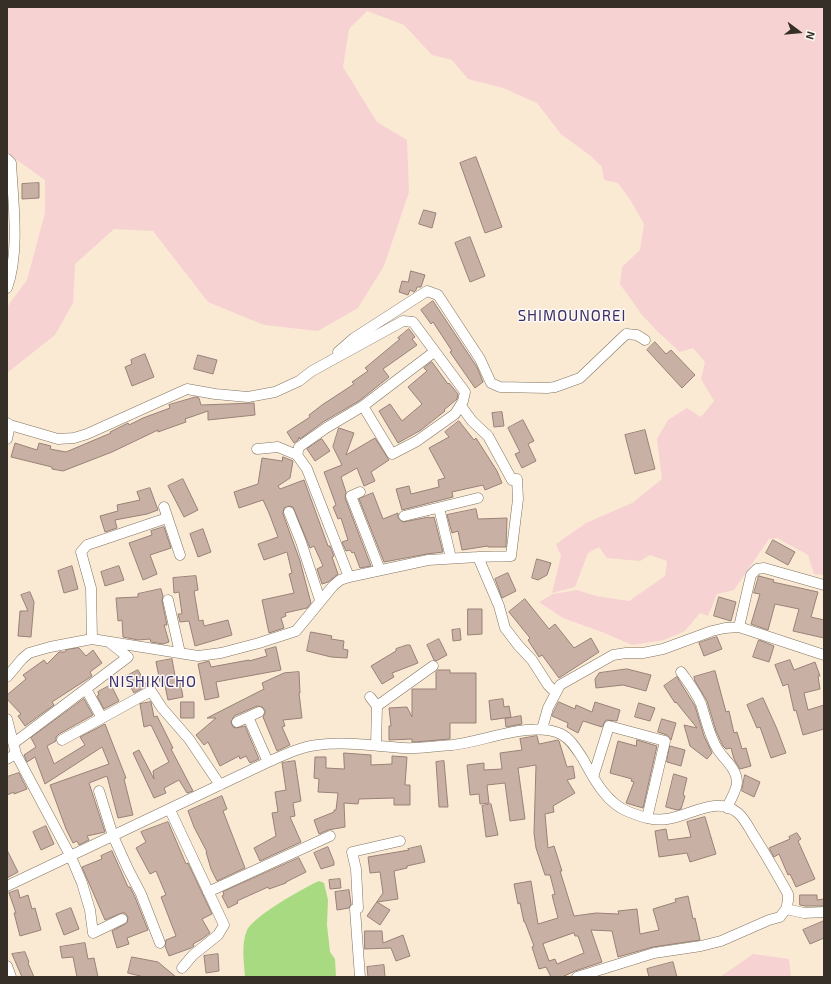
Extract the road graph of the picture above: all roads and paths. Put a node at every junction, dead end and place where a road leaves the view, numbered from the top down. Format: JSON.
{"nodes":[{"id":1,"x":7,"y":159,"type":"edge"},
{"id":2,"x":7,"y":288,"type":"edge"},
{"id":3,"x":645,"y":340,"type":"dead end"},
{"id":4,"x":434,"y":352,"type":"junction"},
{"id":5,"x":312,"y":371,"type":"junction"},
{"id":6,"x":363,"y":406,"type":"junction"},
{"id":7,"x":461,"y":406,"type":"junction"},
{"id":8,"x":9,"y":424,"type":"edge"},
{"id":9,"x":7,"y":439,"type":"edge"},
{"id":10,"x":257,"y":448,"type":"dead end"},
{"id":11,"x":297,"y":455,"type":"junction"},
{"id":12,"x":360,"y":492,"type":"dead end"},
{"id":13,"x":478,"y":498,"type":"dead end"},
{"id":14,"x":164,"y":508,"type":"dead end"},
{"id":15,"x":439,"y":508,"type":"junction"},
{"id":16,"x":289,"y":512,"type":"dead end"},
{"id":17,"x":404,"y":516,"type":"dead end"},
{"id":18,"x":167,"y":518,"type":"junction"},
{"id":19,"x":180,"y":555,"type":"dead end"},
{"id":20,"x":478,"y":557,"type":"junction"},
{"id":21,"x":451,"y":558,"type":"junction"},
{"id":22,"x":380,"y":570,"type":"junction"},
{"id":23,"x":349,"y":577,"type":"junction"},
{"id":24,"x":824,"y":586,"type":"edge"},
{"id":25,"x":168,"y":600,"type":"dead end"},
{"id":26,"x":320,"y":600,"type":"junction"},
{"id":27,"x":739,"y":627,"type":"junction"},
{"id":28,"x":92,"y":639,"type":"junction"},
{"id":29,"x":109,"y":642,"type":"junction"},
{"id":30,"x":180,"y":653,"type":"junction"},
{"id":31,"x":824,"y":655,"type":"edge"},
{"id":32,"x":433,"y":666,"type":"dead end"},
{"id":33,"x":681,"y":672,"type":"dead end"},
{"id":34,"x":7,"y":677,"type":"edge"},
{"id":35,"x":86,"y":689,"type":"junction"},
{"id":36,"x":555,"y":692,"type":"junction"},
{"id":37,"x":370,"y":697,"type":"dead end"},
{"id":38,"x":377,"y":706,"type":"junction"},
{"id":39,"x":259,"y":712,"type":"dead end"},
{"id":40,"x":248,"y":717,"type":"junction"},
{"id":41,"x":7,"y":718,"type":"edge"},
{"id":42,"x":102,"y":718,"type":"junction"},
{"id":43,"x":236,"y":722,"type":"dead end"},
{"id":44,"x":542,"y":729,"type":"junction"},
{"id":45,"x":62,"y":740,"type":"dead end"},
{"id":46,"x":14,"y":743,"type":"junction"},
{"id":47,"x":376,"y":745,"type":"junction"},
{"id":48,"x":12,"y":756,"type":"edge"},
{"id":49,"x":268,"y":762,"type":"junction"},
{"id":50,"x":593,"y":777,"type":"junction"},
{"id":51,"x":220,"y":785,"type":"junction"},
{"id":52,"x":99,"y":791,"type":"dead end"},
{"id":53,"x":727,"y":808,"type":"junction"},
{"id":54,"x":170,"y":810,"type":"junction"},
{"id":55,"x":647,"y":818,"type":"junction"},
{"id":56,"x":114,"y":836,"type":"junction"},
{"id":57,"x":330,"y":836,"type":"dead end"},
{"id":58,"x":400,"y":841,"type":"dead end"},
{"id":59,"x":71,"y":857,"type":"junction"},
{"id":60,"x":7,"y":886,"type":"edge"},
{"id":61,"x":208,"y":892,"type":"junction"},
{"id":62,"x":786,"y":909,"type":"junction"},
{"id":63,"x":824,"y":912,"type":"edge"},
{"id":64,"x":122,"y":919,"type":"dead end"},
{"id":65,"x":160,"y":943,"type":"dead end"},
{"id":66,"x":7,"y":966,"type":"edge"},
{"id":67,"x":182,"y":968,"type":"dead end"},
{"id":68,"x":11,"y":977,"type":"edge"},
{"id":69,"x":360,"y":977,"type":"edge"},
{"id":70,"x":577,"y":977,"type":"edge"}],
"edges":[{"from":1,"to":2,"type":"street"},
{"from":3,"to":5,"type":"street"},
{"from":4,"to":5,"type":"street"},
{"from":4,"to":6,"type":"street"},
{"from":4,"to":7,"type":"street"},
{"from":5,"to":8,"type":"street"},
{"from":6,"to":7,"type":"street"},
{"from":6,"to":11,"type":"street"},
{"from":7,"to":20,"type":"street"},
{"from":8,"to":9,"type":"street"},
{"from":10,"to":11,"type":"street"},
{"from":11,"to":23,"type":"street"},
{"from":12,"to":22,"type":"street"},
{"from":13,"to":15,"type":"street"},
{"from":14,"to":18,"type":"street"},
{"from":15,"to":17,"type":"street"},
{"from":15,"to":21,"type":"street"},
{"from":16,"to":26,"type":"street"},
{"from":18,"to":19,"type":"street"},
{"from":18,"to":28,"type":"street"},
{"from":20,"to":21,"type":"street"},
{"from":20,"to":36,"type":"street"},
{"from":21,"to":22,"type":"street"},
{"from":22,"to":23,"type":"street"},
{"from":23,"to":26,"type":"street"},
{"from":24,"to":27,"type":"street"},
{"from":25,"to":30,"type":"street"},
{"from":26,"to":30,"type":"street"},
{"from":27,"to":31,"type":"street"},
{"from":27,"to":36,"type":"street"},
{"from":28,"to":29,"type":"street"},
{"from":28,"to":34,"type":"street"},
{"from":29,"to":30,"type":"street"},
{"from":29,"to":35,"type":"street"},
{"from":32,"to":38,"type":"street"},
{"from":33,"to":53,"type":"street"},
{"from":35,"to":42,"type":"street"},
{"from":35,"to":46,"type":"street"},
{"from":36,"to":44,"type":"street"},
{"from":37,"to":38,"type":"street"},
{"from":38,"to":47,"type":"street"},
{"from":39,"to":40,"type":"street"},
{"from":40,"to":43,"type":"street"},
{"from":40,"to":49,"type":"street"},
{"from":41,"to":46,"type":"street"},
{"from":42,"to":45,"type":"street"},
{"from":42,"to":51,"type":"street"},
{"from":44,"to":47,"type":"street"},
{"from":44,"to":50,"type":"street"},
{"from":46,"to":48,"type":"street"},
{"from":47,"to":49,"type":"street"},
{"from":48,"to":59,"type":"street"},
{"from":49,"to":51,"type":"street"},
{"from":50,"to":55,"type":"street"},
{"from":50,"to":55,"type":"street"},
{"from":51,"to":54,"type":"street"},
{"from":52,"to":56,"type":"street"},
{"from":53,"to":55,"type":"street"},
{"from":53,"to":62,"type":"street"},
{"from":54,"to":56,"type":"street"},
{"from":54,"to":61,"type":"street"},
{"from":56,"to":59,"type":"street"},
{"from":56,"to":65,"type":"street"},
{"from":57,"to":61,"type":"street"},
{"from":58,"to":69,"type":"street"},
{"from":59,"to":60,"type":"street"},
{"from":59,"to":64,"type":"street"},
{"from":61,"to":67,"type":"street"},
{"from":62,"to":63,"type":"street"},
{"from":62,"to":70,"type":"street"},
{"from":66,"to":68,"type":"street"}]}
